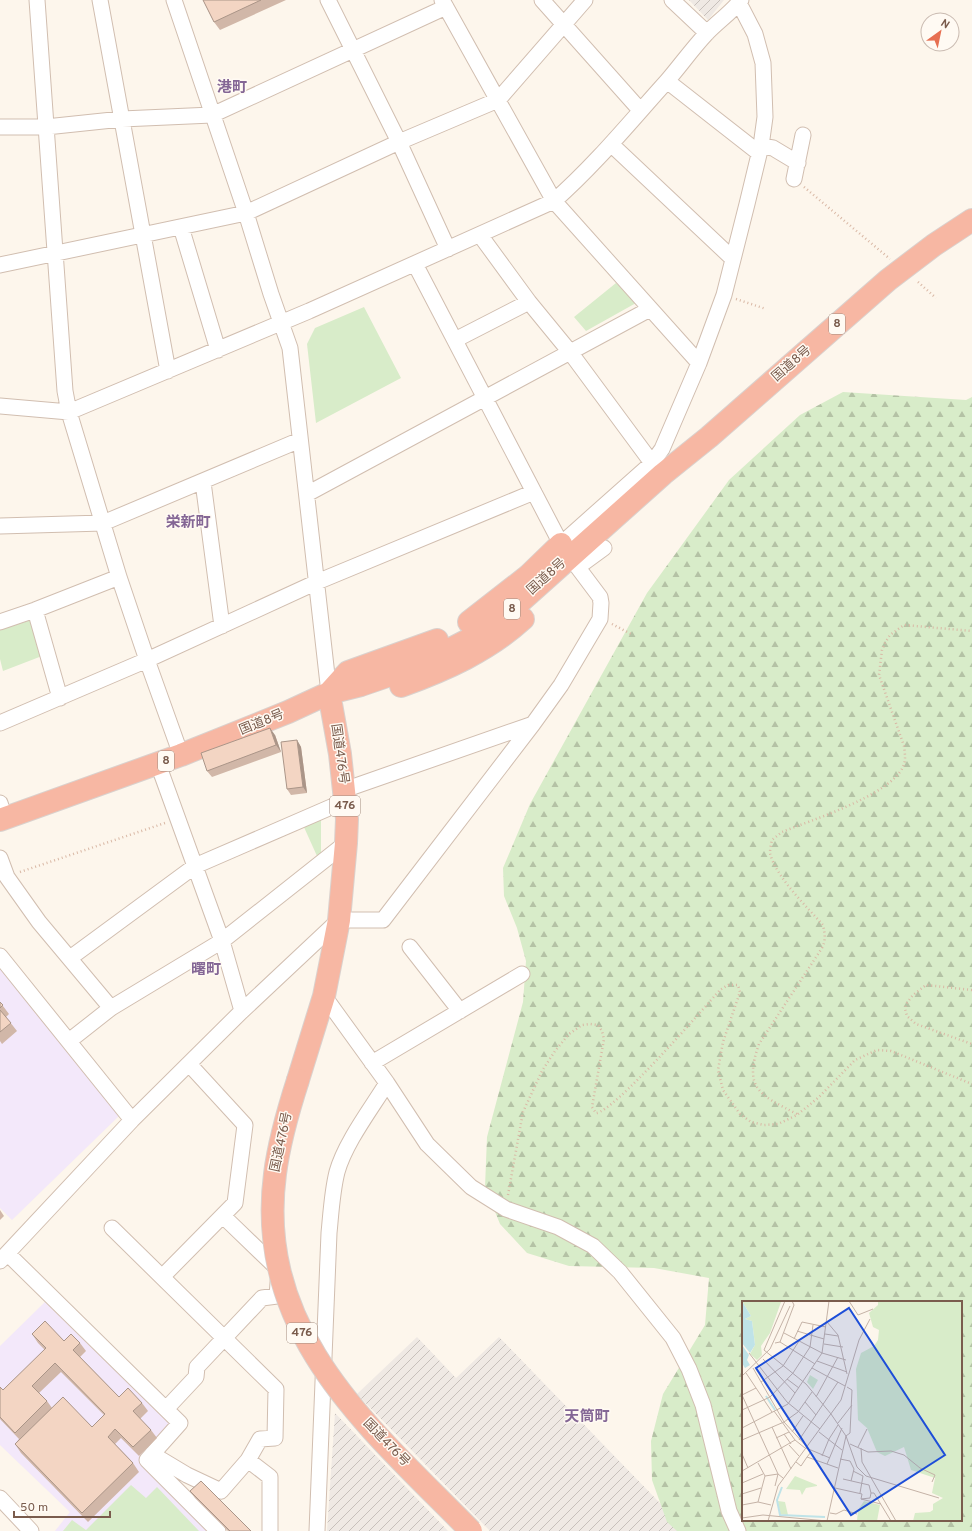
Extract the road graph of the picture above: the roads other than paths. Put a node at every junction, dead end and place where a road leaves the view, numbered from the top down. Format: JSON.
{"nodes":[{"id":1,"x":37,"y":0,"type":"edge"},
{"id":2,"x":100,"y":0,"type":"edge"},
{"id":3,"x":174,"y":0,"type":"edge"},
{"id":4,"x":328,"y":0,"type":"edge"},
{"id":5,"x":542,"y":0,"type":"edge"},
{"id":6,"x":586,"y":0,"type":"edge"},
{"id":7,"x":672,"y":0,"type":"edge"},
{"id":8,"x":740,"y":2,"type":"edge"},
{"id":9,"x":444,"y":4,"type":"edge"},
{"id":10,"x":563,"y":25,"type":"junction"},
{"id":11,"x":706,"y":34,"type":"junction"},
{"id":12,"x":352,"y":49,"type":"junction"},
{"id":13,"x":667,"y":81,"type":"junction"},
{"id":14,"x":498,"y":100,"type":"junction"},
{"id":15,"x":640,"y":110,"type":"junction"},
{"id":16,"x":212,"y":115,"type":"junction"},
{"id":17,"x":122,"y":119,"type":"junction"},
{"id":18,"x":0,"y":127,"type":"edge"},
{"id":19,"x":46,"y":127,"type":"junction"},
{"id":20,"x":803,"y":135,"type":"dead end"},
{"id":21,"x":399,"y":142,"type":"junction"},
{"id":22,"x":612,"y":145,"type":"junction"},
{"id":23,"x":760,"y":150,"type":"junction"},
{"id":24,"x":798,"y":163,"type":"junction"},
{"id":25,"x":794,"y":179,"type":"road end"},
{"id":26,"x":554,"y":201,"type":"junction"},
{"id":27,"x":246,"y":213,"type":"junction"},
{"id":28,"x":972,"y":220,"type":"edge"},
{"id":29,"x":181,"y":227,"type":"junction"},
{"id":30,"x":143,"y":234,"type":"junction"},
{"id":31,"x":480,"y":235,"type":"junction"},
{"id":32,"x":448,"y":249,"type":"junction"},
{"id":33,"x":54,"y":254,"type":"junction"},
{"id":34,"x":733,"y":259,"type":"junction"},
{"id":35,"x":415,"y":264,"type":"junction"},
{"id":36,"x":0,"y":265,"type":"edge"},
{"id":37,"x":529,"y":302,"type":"junction"},
{"id":38,"x":650,"y":309,"type":"junction"},
{"id":39,"x":282,"y":323,"type":"junction"},
{"id":40,"x":454,"y":340,"type":"junction"},
{"id":41,"x":218,"y":350,"type":"junction"},
{"id":42,"x":570,"y":352,"type":"junction"},
{"id":43,"x":699,"y":363,"type":"junction"},
{"id":44,"x":168,"y":371,"type":"junction"},
{"id":45,"x":486,"y":399,"type":"junction"},
{"id":46,"x":0,"y":406,"type":"edge"},
{"id":47,"x":69,"y":412,"type":"junction"},
{"id":48,"x":300,"y":440,"type":"junction"},
{"id":49,"x":657,"y":468,"type":"junction"},
{"id":50,"x":203,"y":482,"type":"junction"},
{"id":51,"x":534,"y":492,"type":"junction"},
{"id":52,"x":307,"y":494,"type":"junction"},
{"id":53,"x":103,"y":523,"type":"junction"},
{"id":54,"x":0,"y":526,"type":"edge"},
{"id":55,"x":604,"y":548,"type":"dead end"},
{"id":56,"x":571,"y":556,"type":"junction"},
{"id":57,"x":120,"y":577,"type":"junction"},
{"id":58,"x":317,"y":582,"type":"junction"},
{"id":59,"x":35,"y":610,"type":"junction"},
{"id":60,"x":0,"y":622,"type":"edge"},
{"id":61,"x":222,"y":626,"type":"junction"},
{"id":62,"x":147,"y":660,"type":"junction"},
{"id":63,"x":329,"y":693,"type":"junction"},
{"id":64,"x":60,"y":698,"type":"junction"},
{"id":65,"x":0,"y":723,"type":"edge"},
{"id":66,"x":533,"y":724,"type":"junction"},
{"id":67,"x":181,"y":755,"type":"junction"},
{"id":68,"x":158,"y":764,"type":"junction"},
{"id":69,"x":344,"y":796,"type":"junction"},
{"id":70,"x":2,"y":814,"type":"edge"},
{"id":71,"x":346,"y":843,"type":"junction"},
{"id":72,"x":0,"y":858,"type":"edge"},
{"id":73,"x":195,"y":866,"type":"junction"},
{"id":74,"x":3,"y":878,"type":"edge"},
{"id":75,"x":339,"y":920,"type":"junction"},
{"id":76,"x":222,"y":940,"type":"junction"},
{"id":77,"x":410,"y":947,"type":"dead end"},
{"id":78,"x":0,"y":956,"type":"edge"},
{"id":79,"x":70,"y":958,"type":"junction"},
{"id":80,"x":522,"y":974,"type":"dead end"},
{"id":81,"x":324,"y":996,"type":"junction"},
{"id":82,"x":111,"y":1008,"type":"junction"},
{"id":83,"x":242,"y":1011,"type":"junction"},
{"id":84,"x":460,"y":1011,"type":"junction"},
{"id":85,"x":69,"y":1041,"type":"junction"},
{"id":86,"x":372,"y":1063,"type":"junction"},
{"id":87,"x":189,"y":1064,"type":"junction"},
{"id":88,"x":387,"y":1084,"type":"junction"},
{"id":89,"x":132,"y":1120,"type":"junction"},
{"id":90,"x":223,"y":1216,"type":"junction"},
{"id":91,"x":112,"y":1228,"type":"dead end"},
{"id":92,"x":4,"y":1258,"type":"edge"},
{"id":93,"x":162,"y":1277,"type":"junction"},
{"id":94,"x":224,"y":1338,"type":"junction"},
{"id":95,"x":166,"y":1409,"type":"junction"},
{"id":96,"x":152,"y":1454,"type":"junction"},
{"id":97,"x":248,"y":1460,"type":"junction"},
{"id":98,"x":0,"y":1498,"type":"edge"},
{"id":99,"x":31,"y":1531,"type":"edge"},
{"id":100,"x":218,"y":1531,"type":"edge"},
{"id":101,"x":270,"y":1531,"type":"edge"},
{"id":102,"x":317,"y":1531,"type":"edge"},
{"id":103,"x":471,"y":1531,"type":"edge"},
{"id":104,"x":738,"y":1531,"type":"edge"}],
"edges":[{"from":1,"to":19,"type":"street"},
{"from":2,"to":17,"type":"street"},
{"from":3,"to":16,"type":"street"},
{"from":4,"to":12,"type":"street"},
{"from":5,"to":10,"type":"street"},
{"from":6,"to":10,"type":"street"},
{"from":7,"to":11,"type":"street"},
{"from":8,"to":11,"type":"street"},
{"from":8,"to":23,"type":"street"},
{"from":9,"to":12,"type":"street"},
{"from":9,"to":14,"type":"street"},
{"from":10,"to":14,"type":"street"},
{"from":10,"to":15,"type":"street"},
{"from":11,"to":13,"type":"street"},
{"from":12,"to":16,"type":"street"},
{"from":12,"to":21,"type":"street"},
{"from":13,"to":15,"type":"street"},
{"from":13,"to":23,"type":"street"},
{"from":14,"to":21,"type":"street"},
{"from":14,"to":26,"type":"street"},
{"from":15,"to":22,"type":"street"},
{"from":16,"to":17,"type":"street"},
{"from":16,"to":27,"type":"street"},
{"from":17,"to":19,"type":"street"},
{"from":17,"to":30,"type":"street"},
{"from":18,"to":19,"type":"street"},
{"from":19,"to":33,"type":"street"},
{"from":20,"to":24,"type":"street"},
{"from":21,"to":27,"type":"street"},
{"from":21,"to":32,"type":"street"},
{"from":22,"to":26,"type":"street"},
{"from":22,"to":34,"type":"street"},
{"from":23,"to":24,"type":"street"},
{"from":23,"to":34,"type":"street"},
{"from":24,"to":25,"type":"street"},
{"from":26,"to":31,"type":"street"},
{"from":26,"to":38,"type":"street"},
{"from":27,"to":29,"type":"street"},
{"from":27,"to":39,"type":"street"},
{"from":28,"to":49,"type":"highway","name":"国道8号","number":"8"},
{"from":29,"to":30,"type":"street"},
{"from":29,"to":41,"type":"street"},
{"from":30,"to":33,"type":"street"},
{"from":30,"to":44,"type":"street"},
{"from":31,"to":32,"type":"street"},
{"from":31,"to":37,"type":"street"},
{"from":32,"to":35,"type":"street"},
{"from":33,"to":36,"type":"street"},
{"from":33,"to":47,"type":"street"},
{"from":34,"to":43,"type":"street"},
{"from":35,"to":39,"type":"street"},
{"from":35,"to":40,"type":"street"},
{"from":37,"to":40,"type":"street"},
{"from":37,"to":42,"type":"street"},
{"from":38,"to":42,"type":"street"},
{"from":38,"to":43,"type":"street"},
{"from":39,"to":41,"type":"street"},
{"from":39,"to":48,"type":"street"},
{"from":40,"to":45,"type":"street"},
{"from":41,"to":44,"type":"street"},
{"from":42,"to":45,"type":"street"},
{"from":42,"to":49,"type":"street"},
{"from":43,"to":49,"type":"street"},
{"from":44,"to":47,"type":"street"},
{"from":45,"to":51,"type":"street"},
{"from":45,"to":52,"type":"street"},
{"from":46,"to":47,"type":"street"},
{"from":47,"to":53,"type":"street"},
{"from":48,"to":50,"type":"street"},
{"from":48,"to":52,"type":"street"},
{"from":49,"to":56,"type":"street"},
{"from":49,"to":63,"type":"highway","name":"国道8号","number":"8"},
{"from":50,"to":53,"type":"street"},
{"from":50,"to":61,"type":"street"},
{"from":51,"to":56,"type":"street"},
{"from":51,"to":58,"type":"street"},
{"from":52,"to":58,"type":"street"},
{"from":53,"to":54,"type":"street"},
{"from":53,"to":57,"type":"street"},
{"from":55,"to":56,"type":"street"},
{"from":56,"to":63,"type":"highway"},
{"from":56,"to":63,"type":"highway"},
{"from":56,"to":66,"type":"street"},
{"from":57,"to":59,"type":"street"},
{"from":57,"to":62,"type":"street"},
{"from":58,"to":61,"type":"street"},
{"from":58,"to":63,"type":"street"},
{"from":59,"to":60,"type":"street"},
{"from":59,"to":64,"type":"street"},
{"from":61,"to":62,"type":"street"},
{"from":62,"to":64,"type":"street"},
{"from":62,"to":67,"type":"street"},
{"from":63,"to":67,"type":"highway","name":"国道8号","number":"8"},
{"from":63,"to":69,"type":"highway","name":"国道476号","number":"476"},
{"from":64,"to":65,"type":"street"},
{"from":66,"to":69,"type":"street"},
{"from":66,"to":75,"type":"street"},
{"from":67,"to":68,"type":"highway","name":"国道8号","number":"8"},
{"from":68,"to":70,"type":"highway","name":"国道8号","number":"8"},
{"from":68,"to":73,"type":"street"},
{"from":69,"to":71,"type":"highway","name":"国道476号","number":"476"},
{"from":69,"to":73,"type":"street"},
{"from":71,"to":75,"type":"highway","name":"国道476号","number":"476"},
{"from":71,"to":76,"type":"street"},
{"from":72,"to":74,"type":"street"},
{"from":73,"to":76,"type":"street"},
{"from":73,"to":79,"type":"street"},
{"from":74,"to":79,"type":"street"},
{"from":75,"to":81,"type":"highway","name":"国道476号","number":"476"},
{"from":75,"to":83,"type":"street"},
{"from":76,"to":82,"type":"street"},
{"from":76,"to":83,"type":"street"},
{"from":77,"to":84,"type":"street"},
{"from":78,"to":85,"type":"street"},
{"from":79,"to":82,"type":"street"},
{"from":80,"to":84,"type":"street"},
{"from":81,"to":86,"type":"street"},
{"from":81,"to":103,"type":"highway","name":"国道476号","number":"476","bridge":true},
{"from":82,"to":85,"type":"street"},
{"from":83,"to":87,"type":"street"},
{"from":84,"to":86,"type":"street"},
{"from":85,"to":89,"type":"street"},
{"from":86,"to":88,"type":"street"},
{"from":87,"to":89,"type":"street"},
{"from":87,"to":90,"type":"street"},
{"from":88,"to":102,"type":"street"},
{"from":88,"to":104,"type":"street"},
{"from":89,"to":92,"type":"street"},
{"from":90,"to":93,"type":"street"},
{"from":90,"to":94,"type":"street"},
{"from":91,"to":93,"type":"street"},
{"from":92,"to":95,"type":"street"},
{"from":93,"to":94,"type":"street"},
{"from":94,"to":95,"type":"street"},
{"from":94,"to":97,"type":"street"},
{"from":95,"to":96,"type":"street"},
{"from":96,"to":97,"type":"street"},
{"from":96,"to":100,"type":"street"},
{"from":97,"to":101,"type":"street"},
{"from":98,"to":99,"type":"street"}]}
